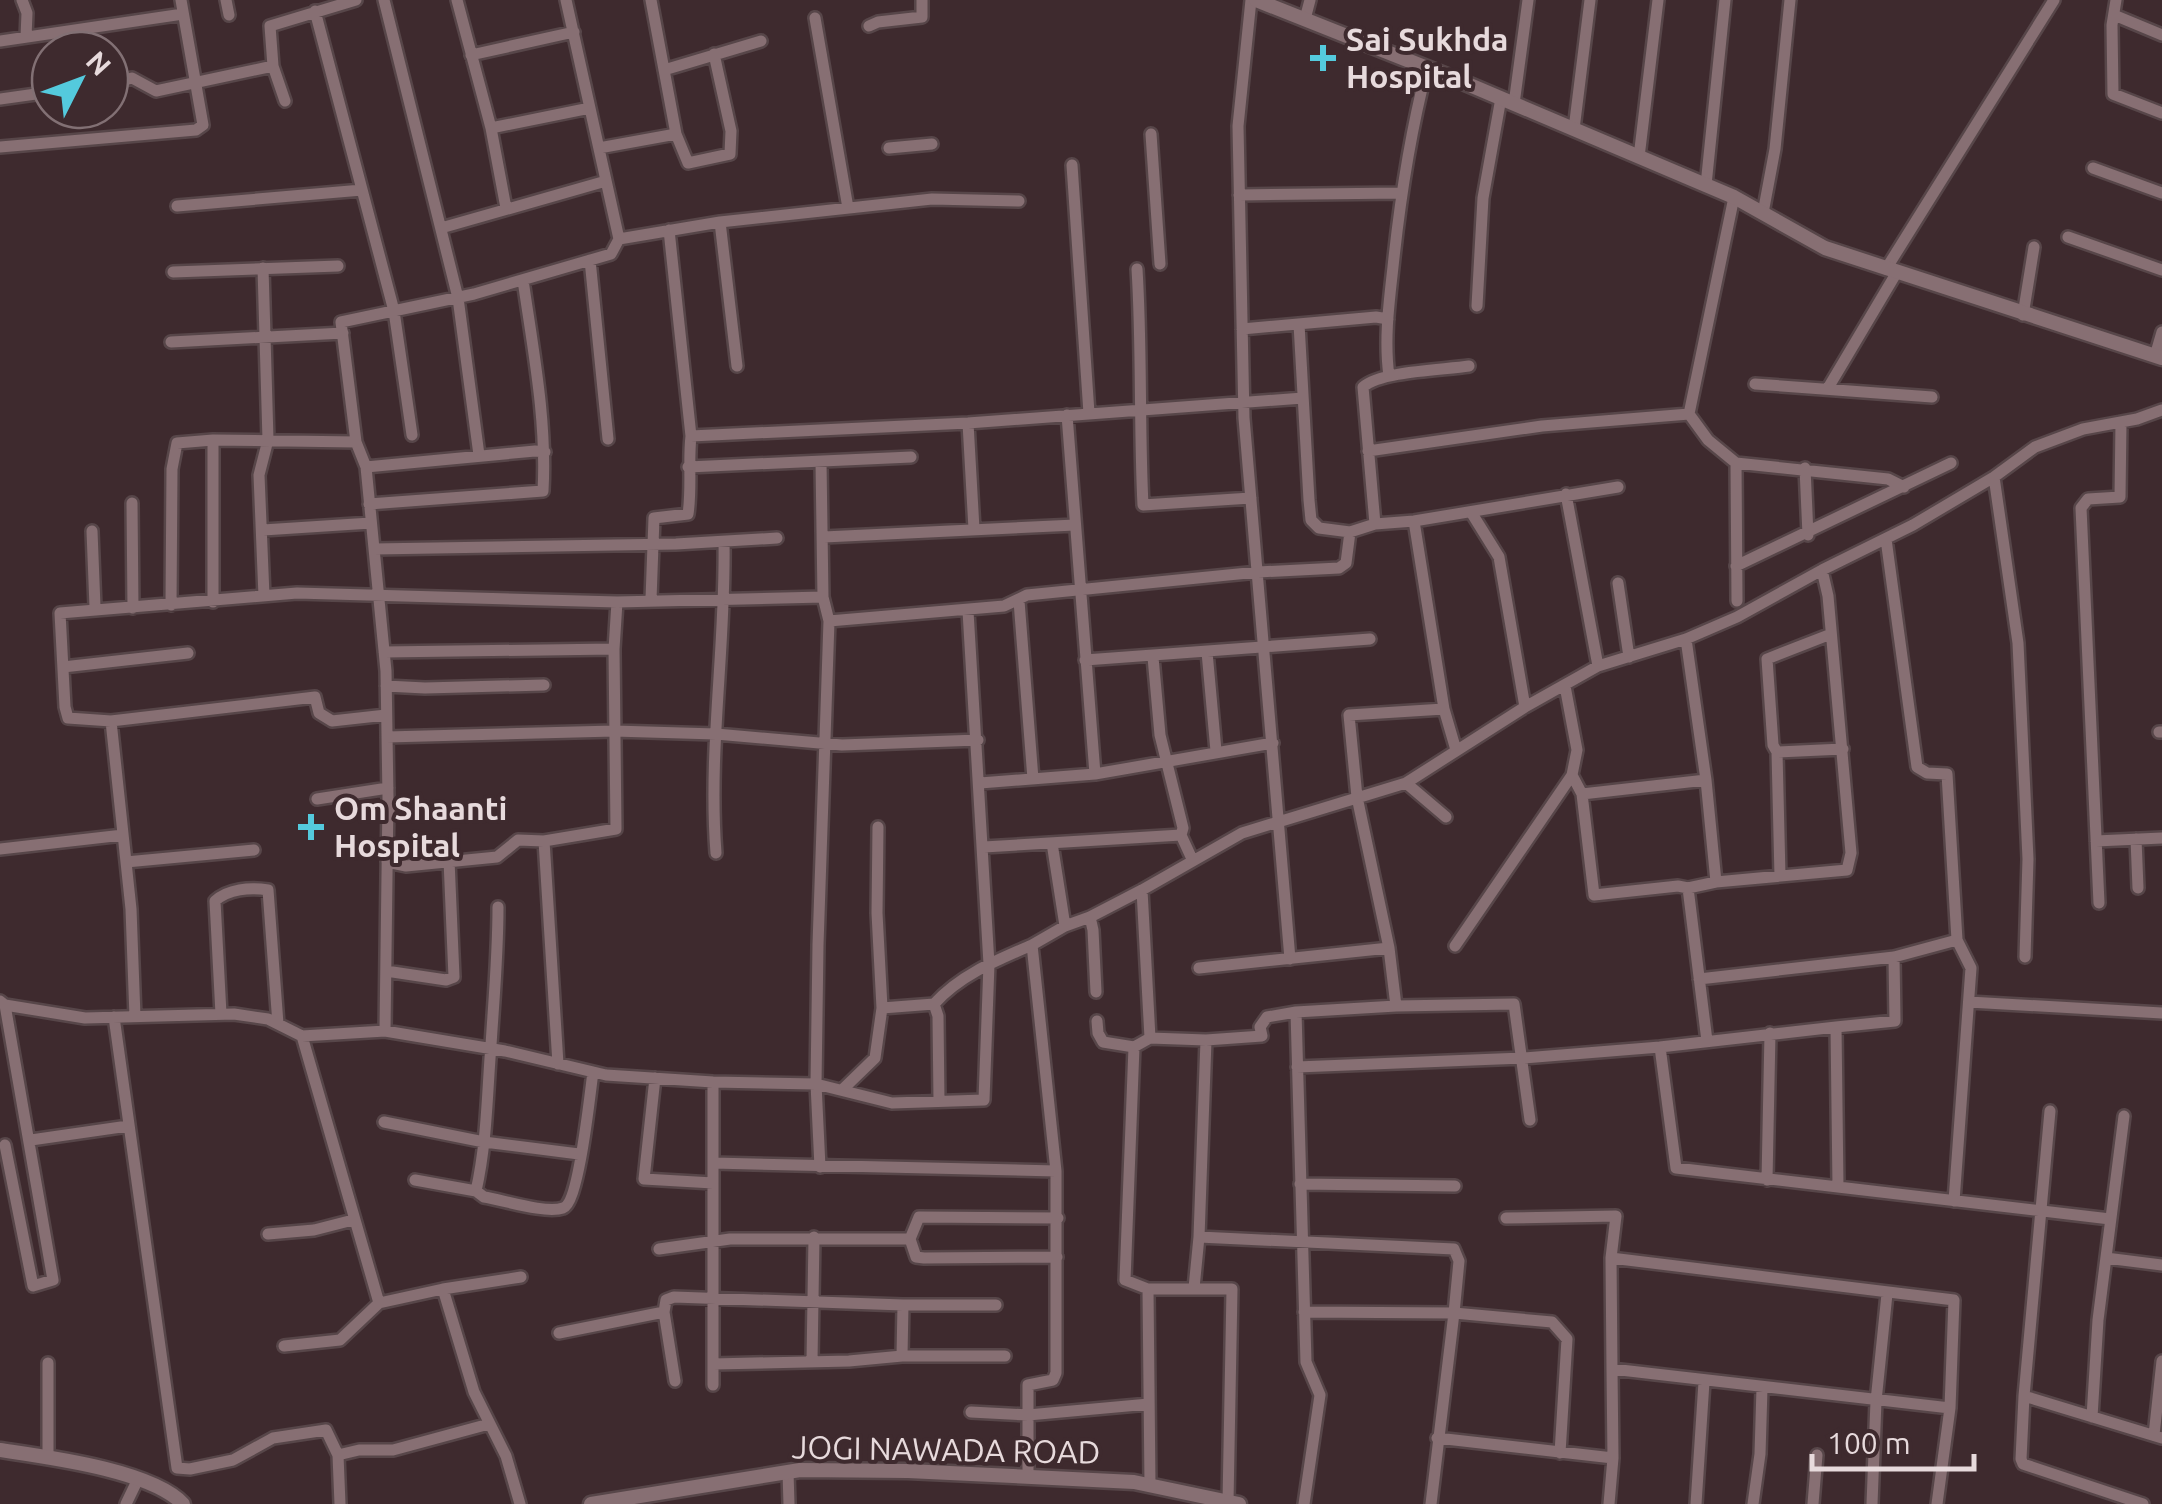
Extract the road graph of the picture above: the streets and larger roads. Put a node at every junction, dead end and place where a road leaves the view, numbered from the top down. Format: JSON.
{"nodes":[{"id":1,"x":22,"y":0,"type":"edge"},
{"id":2,"x":181,"y":0,"type":"edge"},
{"id":3,"x":226,"y":0,"type":"edge"},
{"id":4,"x":356,"y":0,"type":"edge"},
{"id":5,"x":384,"y":0,"type":"edge"},
{"id":6,"x":457,"y":0,"type":"edge"},
{"id":7,"x":566,"y":0,"type":"edge"},
{"id":8,"x":651,"y":0,"type":"edge"},
{"id":9,"x":922,"y":0,"type":"edge"},
{"id":10,"x":1254,"y":0,"type":"edge"},
{"id":11,"x":1310,"y":0,"type":"edge"},
{"id":12,"x":1528,"y":0,"type":"edge"},
{"id":13,"x":1590,"y":0,"type":"edge"},
{"id":14,"x":1658,"y":0,"type":"edge"},
{"id":15,"x":1725,"y":0,"type":"edge"},
{"id":16,"x":1790,"y":0,"type":"edge"},
{"id":17,"x":2054,"y":0,"type":"edge"},
{"id":18,"x":2116,"y":0,"type":"edge"},
{"id":19,"x":315,"y":11,"type":"junction"},
{"id":20,"x":183,"y":14,"type":"junction"},
{"id":21,"x":229,"y":15,"type":"dead end"},
{"id":22,"x":2114,"y":15,"type":"junction"},
{"id":23,"x":815,"y":18,"type":"dead end"},
{"id":24,"x":1305,"y":19,"type":"junction"},
{"id":25,"x":869,"y":26,"type":"dead end"},
{"id":26,"x":574,"y":32,"type":"junction"},
{"id":27,"x":2162,"y":35,"type":"edge"},
{"id":28,"x":26,"y":37,"type":"junction"},
{"id":29,"x":0,"y":41,"type":"edge"},
{"id":30,"x":761,"y":41,"type":"dead end"},
{"id":31,"x":714,"y":54,"type":"junction"},
{"id":32,"x":471,"y":56,"type":"junction"},
{"id":33,"x":273,"y":66,"type":"junction"},
{"id":34,"x":1427,"y":68,"type":"junction"},
{"id":35,"x":664,"y":70,"type":"junction"},
{"id":36,"x":130,"y":79,"type":"edge"},
{"id":37,"x":195,"y":82,"type":"junction"},
{"id":38,"x":30,"y":95,"type":"edge"},
{"id":39,"x":0,"y":99,"type":"edge"},
{"id":40,"x":285,"y":101,"type":"dead end"},
{"id":41,"x":1508,"y":101,"type":"junction"},
{"id":42,"x":590,"y":108,"type":"junction"},
{"id":43,"x":2162,"y":114,"type":"edge"},
{"id":44,"x":491,"y":128,"type":"junction"},
{"id":45,"x":1574,"y":129,"type":"junction"},
{"id":46,"x":676,"y":134,"type":"junction"},
{"id":47,"x":1151,"y":134,"type":"dead end"},
{"id":48,"x":932,"y":144,"type":"dead end"},
{"id":49,"x":0,"y":147,"type":"edge"},
{"id":50,"x":599,"y":148,"type":"junction"},
{"id":51,"x":888,"y":148,"type":"dead end"},
{"id":52,"x":1638,"y":156,"type":"junction"},
{"id":53,"x":1072,"y":164,"type":"dead end"},
{"id":54,"x":2094,"y":168,"type":"dead end"},
{"id":55,"x":606,"y":181,"type":"junction"},
{"id":56,"x":1706,"y":185,"type":"junction"},
{"id":57,"x":362,"y":190,"type":"junction"},
{"id":58,"x":1401,"y":193,"type":"junction"},
{"id":59,"x":2162,"y":193,"type":"edge"},
{"id":60,"x":1239,"y":195,"type":"junction"},
{"id":61,"x":1734,"y":197,"type":"junction"},
{"id":62,"x":1019,"y":201,"type":"dead end"},
{"id":63,"x":177,"y":206,"type":"dead end"},
{"id":64,"x":506,"y":208,"type":"junction"},
{"id":65,"x":848,"y":208,"type":"junction"},
{"id":66,"x":1763,"y":213,"type":"junction"},
{"id":67,"x":720,"y":222,"type":"junction"},
{"id":68,"x":440,"y":228,"type":"junction"},
{"id":69,"x":670,"y":230,"type":"junction"},
{"id":70,"x":2068,"y":237,"type":"dead end"},
{"id":71,"x":618,"y":239,"type":"junction"},
{"id":72,"x":2034,"y":247,"type":"dead end"},
{"id":73,"x":590,"y":260,"type":"junction"},
{"id":74,"x":1160,"y":264,"type":"dead end"},
{"id":75,"x":338,"y":266,"type":"dead end"},
{"id":76,"x":263,"y":268,"type":"junction"},
{"id":77,"x":1137,"y":268,"type":"dead end"},
{"id":78,"x":2162,"y":270,"type":"edge"},
{"id":79,"x":1891,"y":271,"type":"junction"},
{"id":80,"x":173,"y":272,"type":"dead end"},
{"id":81,"x":523,"y":280,"type":"junction"},
{"id":82,"x":458,"y":298,"type":"junction"},
{"id":83,"x":1477,"y":306,"type":"dead end"},
{"id":84,"x":394,"y":311,"type":"junction"},
{"id":85,"x":2024,"y":315,"type":"junction"},
{"id":86,"x":1388,"y":319,"type":"junction"},
{"id":87,"x":1299,"y":324,"type":"junction"},
{"id":88,"x":1242,"y":329,"type":"junction"},
{"id":89,"x":2162,"y":332,"type":"edge"},
{"id":90,"x":343,"y":333,"type":"junction"},
{"id":91,"x":267,"y":337,"type":"junction"},
{"id":92,"x":171,"y":342,"type":"dead end"},
{"id":93,"x":2159,"y":357,"type":"edge"},
{"id":94,"x":738,"y":366,"type":"dead end"},
{"id":95,"x":1469,"y":366,"type":"dead end"},
{"id":96,"x":1389,"y":376,"type":"junction"},
{"id":97,"x":1755,"y":384,"type":"dead end"},
{"id":98,"x":1828,"y":388,"type":"junction"},
{"id":99,"x":1932,"y":397,"type":"dead end"},
{"id":100,"x":1303,"y":398,"type":"junction"},
{"id":101,"x":1243,"y":401,"type":"junction"},
{"id":102,"x":2162,"y":410,"type":"edge"},
{"id":103,"x":1138,"y":412,"type":"junction"},
{"id":104,"x":1089,"y":414,"type":"junction"},
{"id":105,"x":1689,"y":414,"type":"junction"},
{"id":106,"x":1068,"y":415,"type":"junction"},
{"id":107,"x":2121,"y":422,"type":"junction"},
{"id":108,"x":968,"y":423,"type":"junction"},
{"id":109,"x":412,"y":435,"type":"dead end"},
{"id":110,"x":690,"y":436,"type":"junction"},
{"id":111,"x":213,"y":440,"type":"junction"},
{"id":112,"x":268,"y":440,"type":"junction"},
{"id":113,"x":608,"y":440,"type":"dead end"},
{"id":114,"x":356,"y":442,"type":"junction"},
{"id":115,"x":1368,"y":451,"type":"junction"},
{"id":116,"x":545,"y":452,"type":"junction"},
{"id":117,"x":479,"y":456,"type":"junction"},
{"id":118,"x":911,"y":457,"type":"dead end"},
{"id":119,"x":822,"y":462,"type":"junction"},
{"id":120,"x":1736,"y":463,"type":"junction"},
{"id":121,"x":1951,"y":463,"type":"dead end"},
{"id":122,"x":366,"y":467,"type":"junction"},
{"id":123,"x":688,"y":467,"type":"junction"},
{"id":124,"x":1805,"y":468,"type":"junction"},
{"id":125,"x":1994,"y":477,"type":"junction"},
{"id":126,"x":1618,"y":487,"type":"dead end"},
{"id":127,"x":1904,"y":487,"type":"junction"},
{"id":128,"x":1566,"y":494,"type":"junction"},
{"id":129,"x":1251,"y":498,"type":"junction"},
{"id":130,"x":132,"y":504,"type":"dead end"},
{"id":131,"x":369,"y":504,"type":"junction"},
{"id":132,"x":1471,"y":512,"type":"junction"},
{"id":133,"x":1414,"y":522,"type":"junction"},
{"id":134,"x":371,"y":523,"type":"junction"},
{"id":135,"x":1374,"y":524,"type":"junction"},
{"id":136,"x":1075,"y":525,"type":"junction"},
{"id":137,"x":974,"y":529,"type":"junction"},
{"id":138,"x":264,"y":530,"type":"junction"},
{"id":139,"x":92,"y":532,"type":"dead end"},
{"id":140,"x":1350,"y":532,"type":"junction"},
{"id":141,"x":1808,"y":534,"type":"junction"},
{"id":142,"x":824,"y":537,"type":"junction"},
{"id":143,"x":777,"y":538,"type":"dead end"},
{"id":144,"x":1886,"y":539,"type":"junction"},
{"id":145,"x":654,"y":542,"type":"junction"},
{"id":146,"x":724,"y":542,"type":"junction"},
{"id":147,"x":374,"y":549,"type":"junction"},
{"id":148,"x":1736,"y":566,"type":"junction"},
{"id":149,"x":1822,"y":570,"type":"junction"},
{"id":150,"x":1258,"y":572,"type":"junction"},
{"id":151,"x":1618,"y":583,"type":"dead end"},
{"id":152,"x":1080,"y":591,"type":"junction"},
{"id":153,"x":378,"y":595,"type":"junction"},
{"id":154,"x":264,"y":596,"type":"junction"},
{"id":155,"x":823,"y":597,"type":"junction"},
{"id":156,"x":651,"y":599,"type":"junction"},
{"id":157,"x":725,"y":600,"type":"junction"},
{"id":158,"x":1019,"y":601,"type":"junction"},
{"id":159,"x":1737,"y":601,"type":"dead end"},
{"id":160,"x":213,"y":602,"type":"junction"},
{"id":161,"x":618,"y":602,"type":"junction"},
{"id":162,"x":170,"y":606,"type":"junction"},
{"id":163,"x":96,"y":608,"type":"junction"},
{"id":164,"x":134,"y":608,"type":"junction"},
{"id":165,"x":968,"y":611,"type":"junction"},
{"id":166,"x":829,"y":621,"type":"junction"},
{"id":167,"x":1831,"y":634,"type":"junction"},
{"id":168,"x":1686,"y":638,"type":"junction"},
{"id":169,"x":1370,"y":640,"type":"dead end"},
{"id":170,"x":1265,"y":646,"type":"junction"},
{"id":171,"x":614,"y":649,"type":"junction"},
{"id":172,"x":384,"y":652,"type":"junction"},
{"id":173,"x":1207,"y":652,"type":"junction"},
{"id":174,"x":188,"y":654,"type":"dead end"},
{"id":175,"x":1153,"y":657,"type":"junction"},
{"id":176,"x":1628,"y":657,"type":"junction"},
{"id":177,"x":1085,"y":660,"type":"junction"},
{"id":178,"x":1598,"y":666,"type":"junction"},
{"id":179,"x":63,"y":667,"type":"junction"},
{"id":180,"x":544,"y":685,"type":"dead end"},
{"id":181,"x":386,"y":686,"type":"junction"},
{"id":182,"x":1566,"y":686,"type":"junction"},
{"id":183,"x":1525,"y":707,"type":"junction"},
{"id":184,"x":1444,"y":709,"type":"junction"},
{"id":185,"x":386,"y":715,"type":"junction"},
{"id":186,"x":111,"y":721,"type":"junction"},
{"id":187,"x":614,"y":732,"type":"junction"},
{"id":188,"x":716,"y":734,"type":"junction"},
{"id":189,"x":387,"y":737,"type":"junction"},
{"id":190,"x":978,"y":740,"type":"junction"},
{"id":191,"x":827,"y":742,"type":"junction"},
{"id":192,"x":1273,"y":743,"type":"junction"},
{"id":193,"x":1843,"y":749,"type":"junction"},
{"id":194,"x":1216,"y":750,"type":"junction"},
{"id":195,"x":1456,"y":750,"type":"junction"},
{"id":196,"x":1777,"y":752,"type":"junction"},
{"id":197,"x":1168,"y":762,"type":"junction"},
{"id":198,"x":1095,"y":774,"type":"junction"},
{"id":199,"x":1572,"y":775,"type":"junction"},
{"id":200,"x":1033,"y":779,"type":"junction"},
{"id":201,"x":1706,"y":780,"type":"junction"},
{"id":202,"x":980,"y":783,"type":"junction"},
{"id":203,"x":1406,"y":783,"type":"junction"},
{"id":204,"x":388,"y":788,"type":"junction"},
{"id":205,"x":1582,"y":794,"type":"junction"},
{"id":206,"x":1357,"y":797,"type":"junction"},
{"id":207,"x":317,"y":799,"type":"dead end"},
{"id":208,"x":453,"y":812,"type":"dead end"},
{"id":209,"x":388,"y":814,"type":"junction"},
{"id":210,"x":1446,"y":817,"type":"dead end"},
{"id":211,"x":1279,"y":819,"type":"junction"},
{"id":212,"x":878,"y":827,"type":"dead end"},
{"id":213,"x":123,"y":834,"type":"junction"},
{"id":214,"x":1181,"y":835,"type":"junction"},
{"id":215,"x":2162,"y":838,"type":"edge"},
{"id":216,"x":2136,"y":839,"type":"junction"},
{"id":217,"x":2096,"y":840,"type":"junction"},
{"id":218,"x":544,"y":841,"type":"junction"},
{"id":219,"x":1052,"y":843,"type":"junction"},
{"id":220,"x":984,"y":848,"type":"junction"},
{"id":221,"x":0,"y":849,"type":"edge"},
{"id":222,"x":254,"y":850,"type":"dead end"},
{"id":223,"x":716,"y":853,"type":"dead end"},
{"id":224,"x":1192,"y":859,"type":"junction"},
{"id":225,"x":449,"y":860,"type":"junction"},
{"id":226,"x":126,"y":862,"type":"junction"},
{"id":227,"x":388,"y":862,"type":"junction"},
{"id":228,"x":1780,"y":876,"type":"junction"},
{"id":229,"x":1716,"y":882,"type":"junction"},
{"id":230,"x":1688,"y":888,"type":"junction"},
{"id":231,"x":2138,"y":888,"type":"dead end"},
{"id":232,"x":1142,"y":890,"type":"junction"},
{"id":233,"x":2098,"y":903,"type":"dead end"},
{"id":234,"x":498,"y":907,"type":"dead end"},
{"id":235,"x":1090,"y":917,"type":"junction"},
{"id":236,"x":1065,"y":926,"type":"junction"},
{"id":237,"x":1957,"y":940,"type":"junction"},
{"id":238,"x":1032,"y":945,"type":"junction"},
{"id":239,"x":1455,"y":946,"type":"dead end"},
{"id":240,"x":1389,"y":948,"type":"junction"},
{"id":241,"x":1894,"y":957,"type":"junction"},
{"id":242,"x":2025,"y":957,"type":"dead end"},
{"id":243,"x":1290,"y":959,"type":"junction"},
{"id":244,"x":990,"y":964,"type":"junction"},
{"id":245,"x":1200,"y":968,"type":"dead end"},
{"id":246,"x":386,"y":971,"type":"junction"},
{"id":247,"x":1699,"y":979,"type":"junction"},
{"id":248,"x":1096,"y":992,"type":"dead end"},
{"id":249,"x":1969,"y":1002,"type":"junction"},
{"id":250,"x":3,"y":1003,"type":"edge"},
{"id":251,"x":934,"y":1004,"type":"junction"},
{"id":252,"x":1396,"y":1006,"type":"junction"},
{"id":253,"x":882,"y":1008,"type":"junction"},
{"id":254,"x":1296,"y":1012,"type":"junction"},
{"id":255,"x":2162,"y":1013,"type":"edge"},
{"id":256,"x":221,"y":1014,"type":"junction"},
{"id":257,"x":135,"y":1016,"type":"junction"},
{"id":258,"x":114,"y":1017,"type":"junction"},
{"id":259,"x":1097,"y":1021,"type":"dead end"},
{"id":260,"x":278,"y":1024,"type":"junction"},
{"id":261,"x":1836,"y":1027,"type":"junction"},
{"id":262,"x":385,"y":1031,"type":"junction"},
{"id":263,"x":1770,"y":1033,"type":"junction"},
{"id":264,"x":302,"y":1036,"type":"junction"},
{"id":265,"x":1150,"y":1038,"type":"junction"},
{"id":266,"x":1206,"y":1040,"type":"junction"},
{"id":267,"x":1707,"y":1041,"type":"junction"},
{"id":268,"x":1134,"y":1046,"type":"junction"},
{"id":269,"x":1660,"y":1047,"type":"junction"},
{"id":270,"x":490,"y":1048,"type":"junction"},
{"id":271,"x":1523,"y":1058,"type":"junction"},
{"id":272,"x":558,"y":1064,"type":"junction"},
{"id":273,"x":1297,"y":1067,"type":"junction"},
{"id":274,"x":593,"y":1072,"type":"junction"},
{"id":275,"x":655,"y":1078,"type":"junction"},
{"id":276,"x":713,"y":1082,"type":"junction"},
{"id":277,"x":816,"y":1084,"type":"junction"},
{"id":278,"x":842,"y":1090,"type":"junction"},
{"id":279,"x":939,"y":1101,"type":"junction"},
{"id":280,"x":2050,"y":1111,"type":"dead end"},
{"id":281,"x":2124,"y":1116,"type":"dead end"},
{"id":282,"x":1530,"y":1120,"type":"dead end"},
{"id":283,"x":384,"y":1122,"type":"dead end"},
{"id":284,"x":128,"y":1126,"type":"junction"},
{"id":285,"x":31,"y":1140,"type":"junction"},
{"id":286,"x":484,"y":1142,"type":"junction"},
{"id":287,"x":5,"y":1146,"type":"dead end"},
{"id":288,"x":578,"y":1154,"type":"junction"},
{"id":289,"x":713,"y":1163,"type":"junction"},
{"id":290,"x":820,"y":1167,"type":"junction"},
{"id":291,"x":1056,"y":1171,"type":"junction"},
{"id":292,"x":415,"y":1180,"type":"dead end"},
{"id":293,"x":1767,"y":1180,"type":"junction"},
{"id":294,"x":713,"y":1182,"type":"junction"},
{"id":295,"x":1300,"y":1184,"type":"junction"},
{"id":296,"x":1455,"y":1186,"type":"dead end"},
{"id":297,"x":1838,"y":1187,"type":"junction"},
{"id":298,"x":476,"y":1190,"type":"junction"},
{"id":299,"x":1954,"y":1201,"type":"junction"},
{"id":300,"x":2039,"y":1211,"type":"junction"},
{"id":301,"x":1058,"y":1218,"type":"junction"},
{"id":302,"x":1506,"y":1218,"type":"dead end"},
{"id":303,"x":354,"y":1220,"type":"junction"},
{"id":304,"x":2110,"y":1220,"type":"junction"},
{"id":305,"x":268,"y":1234,"type":"dead end"},
{"id":306,"x":814,"y":1236,"type":"junction"},
{"id":307,"x":1199,"y":1237,"type":"junction"},
{"id":308,"x":910,"y":1239,"type":"junction"},
{"id":309,"x":713,"y":1241,"type":"junction"},
{"id":310,"x":1302,"y":1242,"type":"junction"},
{"id":311,"x":659,"y":1248,"type":"dead end"},
{"id":312,"x":1057,"y":1256,"type":"junction"},
{"id":313,"x":1611,"y":1258,"type":"junction"},
{"id":314,"x":2106,"y":1258,"type":"junction"},
{"id":315,"x":2162,"y":1265,"type":"edge"},
{"id":316,"x":522,"y":1277,"type":"dead end"},
{"id":317,"x":1194,"y":1288,"type":"junction"},
{"id":318,"x":444,"y":1289,"type":"junction"},
{"id":319,"x":1148,"y":1289,"type":"junction"},
{"id":320,"x":1887,"y":1294,"type":"junction"},
{"id":321,"x":713,"y":1300,"type":"junction"},
{"id":322,"x":812,"y":1302,"type":"junction"},
{"id":323,"x":380,"y":1303,"type":"junction"},
{"id":324,"x":996,"y":1304,"type":"dead end"},
{"id":325,"x":903,"y":1306,"type":"junction"},
{"id":326,"x":664,"y":1312,"type":"junction"},
{"id":327,"x":1304,"y":1312,"type":"junction"},
{"id":328,"x":1454,"y":1314,"type":"junction"},
{"id":329,"x":559,"y":1332,"type":"dead end"},
{"id":330,"x":284,"y":1346,"type":"dead end"},
{"id":331,"x":902,"y":1356,"type":"junction"},
{"id":332,"x":1006,"y":1356,"type":"dead end"},
{"id":333,"x":812,"y":1361,"type":"junction"},
{"id":334,"x":2162,"y":1361,"type":"edge"},
{"id":335,"x":48,"y":1364,"type":"dead end"},
{"id":336,"x":713,"y":1364,"type":"junction"},
{"id":337,"x":1612,"y":1369,"type":"junction"},
{"id":338,"x":675,"y":1381,"type":"dead end"},
{"id":339,"x":1704,"y":1382,"type":"junction"},
{"id":340,"x":713,"y":1385,"type":"dead end"},
{"id":341,"x":1762,"y":1388,"type":"junction"},
{"id":342,"x":2024,"y":1396,"type":"junction"},
{"id":343,"x":1876,"y":1401,"type":"junction"},
{"id":344,"x":1149,"y":1404,"type":"junction"},
{"id":345,"x":1950,"y":1408,"type":"junction"},
{"id":346,"x":971,"y":1412,"type":"dead end"},
{"id":347,"x":1028,"y":1415,"type":"junction"},
{"id":348,"x":2092,"y":1417,"type":"junction"},
{"id":349,"x":490,"y":1424,"type":"junction"},
{"id":350,"x":2158,"y":1437,"type":"edge"},
{"id":351,"x":1437,"y":1438,"type":"junction"},
{"id":352,"x":0,"y":1450,"type":"edge"},
{"id":353,"x":1560,"y":1453,"type":"junction"},
{"id":354,"x":338,"y":1455,"type":"junction"},
{"id":355,"x":1817,"y":1456,"type":"dead end"},
{"id":356,"x":48,"y":1457,"type":"junction"},
{"id":357,"x":1613,"y":1458,"type":"junction"},
{"id":358,"x":788,"y":1472,"type":"junction"},
{"id":359,"x":1028,"y":1476,"type":"junction"},
{"id":360,"x":138,"y":1479,"type":"junction"},
{"id":361,"x":1150,"y":1486,"type":"junction"},
{"id":362,"x":1234,"y":1503,"type":"edge"},
{"id":363,"x":126,"y":1504,"type":"edge"},
{"id":364,"x":183,"y":1504,"type":"edge"},
{"id":365,"x":340,"y":1504,"type":"edge"},
{"id":366,"x":520,"y":1504,"type":"edge"},
{"id":367,"x":591,"y":1504,"type":"edge"},
{"id":368,"x":788,"y":1504,"type":"edge"},
{"id":369,"x":1304,"y":1504,"type":"edge"},
{"id":370,"x":1431,"y":1504,"type":"edge"},
{"id":371,"x":1609,"y":1504,"type":"edge"},
{"id":372,"x":1696,"y":1504,"type":"edge"},
{"id":373,"x":1753,"y":1504,"type":"edge"},
{"id":374,"x":1812,"y":1504,"type":"edge"},
{"id":375,"x":1872,"y":1504,"type":"edge"},
{"id":376,"x":1937,"y":1504,"type":"edge"},
{"id":377,"x":2143,"y":1504,"type":"edge"}],
"edges":[{"from":1,"to":28,"type":"street"},
{"from":2,"to":20,"type":"street"},
{"from":3,"to":21,"type":"street"},
{"from":4,"to":19,"type":"street"},
{"from":5,"to":68,"type":"street"},
{"from":6,"to":32,"type":"street"},
{"from":7,"to":26,"type":"street"},
{"from":8,"to":35,"type":"street"},
{"from":9,"to":25,"type":"street"},
{"from":10,"to":24,"type":"street"},
{"from":10,"to":60,"type":"street"},
{"from":11,"to":24,"type":"street"},
{"from":12,"to":41,"type":"street"},
{"from":13,"to":45,"type":"street"},
{"from":14,"to":52,"type":"street"},
{"from":15,"to":56,"type":"street"},
{"from":16,"to":66,"type":"street"},
{"from":17,"to":79,"type":"street"},
{"from":18,"to":22,"type":"street"},
{"from":19,"to":33,"type":"street"},
{"from":19,"to":57,"type":"street"},
{"from":20,"to":28,"type":"street"},
{"from":20,"to":37,"type":"street"},
{"from":22,"to":27,"type":"street"},
{"from":22,"to":43,"type":"street"},
{"from":23,"to":65,"type":"street"},
{"from":24,"to":34,"type":"street"},
{"from":26,"to":32,"type":"street"},
{"from":26,"to":42,"type":"street"},
{"from":28,"to":29,"type":"street"},
{"from":30,"to":31,"type":"street"},
{"from":31,"to":35,"type":"street"},
{"from":31,"to":46,"type":"street"},
{"from":32,"to":44,"type":"street"},
{"from":33,"to":37,"type":"street"},
{"from":33,"to":40,"type":"street"},
{"from":34,"to":41,"type":"street"},
{"from":34,"to":58,"type":"street"},
{"from":35,"to":46,"type":"street"},
{"from":36,"to":37,"type":"street"},
{"from":37,"to":49,"type":"street"},
{"from":38,"to":39,"type":"street"},
{"from":41,"to":45,"type":"street"},
{"from":41,"to":83,"type":"street"},
{"from":42,"to":44,"type":"street"},
{"from":42,"to":50,"type":"street"},
{"from":44,"to":64,"type":"street"},
{"from":45,"to":52,"type":"street"},
{"from":46,"to":50,"type":"street"},
{"from":47,"to":74,"type":"street"},
{"from":48,"to":51,"type":"street"},
{"from":50,"to":55,"type":"street"},
{"from":52,"to":56,"type":"street"},
{"from":53,"to":104,"type":"street"},
{"from":54,"to":59,"type":"street"},
{"from":55,"to":64,"type":"street"},
{"from":55,"to":71,"type":"street"},
{"from":56,"to":61,"type":"street"},
{"from":57,"to":63,"type":"street"},
{"from":57,"to":84,"type":"street"},
{"from":58,"to":60,"type":"street"},
{"from":58,"to":86,"type":"street"},
{"from":60,"to":88,"type":"street"},
{"from":61,"to":66,"type":"street"},
{"from":61,"to":105,"type":"street"},
{"from":62,"to":65,"type":"street"},
{"from":64,"to":68,"type":"street"},
{"from":65,"to":67,"type":"street"},
{"from":66,"to":79,"type":"street"},
{"from":67,"to":69,"type":"street"},
{"from":67,"to":94,"type":"street"},
{"from":68,"to":82,"type":"street"},
{"from":69,"to":71,"type":"street"},
{"from":69,"to":110,"type":"street"},
{"from":70,"to":78,"type":"street"},
{"from":71,"to":73,"type":"street"},
{"from":72,"to":85,"type":"street"},
{"from":73,"to":81,"type":"street"},
{"from":73,"to":113,"type":"street"},
{"from":75,"to":76,"type":"street"},
{"from":76,"to":80,"type":"street"},
{"from":76,"to":91,"type":"street"},
{"from":77,"to":103,"type":"street"},
{"from":79,"to":85,"type":"street"},
{"from":79,"to":98,"type":"street"},
{"from":81,"to":82,"type":"street"},
{"from":81,"to":116,"type":"street"},
{"from":82,"to":84,"type":"street"},
{"from":82,"to":117,"type":"street"},
{"from":84,"to":90,"type":"street"},
{"from":84,"to":109,"type":"street"},
{"from":85,"to":93,"type":"street"},
{"from":86,"to":87,"type":"street"},
{"from":86,"to":96,"type":"street"},
{"from":87,"to":88,"type":"street"},
{"from":87,"to":100,"type":"street"},
{"from":88,"to":101,"type":"street"},
{"from":89,"to":93,"type":"street"},
{"from":90,"to":91,"type":"street"},
{"from":90,"to":114,"type":"street"},
{"from":91,"to":92,"type":"street"},
{"from":91,"to":112,"type":"street"},
{"from":95,"to":96,"type":"street"},
{"from":96,"to":115,"type":"street"},
{"from":97,"to":98,"type":"street"},
{"from":98,"to":99,"type":"street"},
{"from":100,"to":101,"type":"street"},
{"from":100,"to":140,"type":"street"},
{"from":101,"to":103,"type":"street"},
{"from":101,"to":129,"type":"street"},
{"from":102,"to":107,"type":"street"},
{"from":103,"to":104,"type":"street"},
{"from":103,"to":129,"type":"street"},
{"from":104,"to":106,"type":"street"},
{"from":105,"to":115,"type":"street"},
{"from":105,"to":120,"type":"street"},
{"from":106,"to":108,"type":"street"},
{"from":106,"to":136,"type":"street"},
{"from":107,"to":125,"type":"street"},
{"from":107,"to":217,"type":"street"},
{"from":108,"to":110,"type":"street"},
{"from":108,"to":137,"type":"street"},
{"from":110,"to":123,"type":"street"},
{"from":111,"to":112,"type":"street"},
{"from":111,"to":160,"type":"street"},
{"from":111,"to":162,"type":"street"},
{"from":112,"to":114,"type":"street"},
{"from":112,"to":138,"type":"street"},
{"from":114,"to":122,"type":"street"},
{"from":115,"to":135,"type":"street"},
{"from":116,"to":117,"type":"street"},
{"from":116,"to":131,"type":"street"},
{"from":117,"to":122,"type":"street"},
{"from":118,"to":119,"type":"street"},
{"from":119,"to":123,"type":"street"},
{"from":119,"to":142,"type":"street"},
{"from":120,"to":124,"type":"street"},
{"from":120,"to":148,"type":"street"},
{"from":121,"to":127,"type":"street"},
{"from":122,"to":131,"type":"street"},
{"from":123,"to":145,"type":"street"},
{"from":124,"to":127,"type":"street"},
{"from":124,"to":141,"type":"street"},
{"from":125,"to":144,"type":"street"},
{"from":125,"to":242,"type":"street"},
{"from":126,"to":128,"type":"street"},
{"from":127,"to":141,"type":"street"},
{"from":128,"to":132,"type":"street"},
{"from":128,"to":178,"type":"street"},
{"from":129,"to":150,"type":"street"},
{"from":130,"to":164,"type":"street"},
{"from":131,"to":134,"type":"street"},
{"from":132,"to":133,"type":"street"},
{"from":132,"to":183,"type":"street"},
{"from":133,"to":135,"type":"street"},
{"from":133,"to":184,"type":"street"},
{"from":134,"to":138,"type":"street"},
{"from":134,"to":147,"type":"street"},
{"from":135,"to":140,"type":"street"},
{"from":136,"to":137,"type":"street"},
{"from":136,"to":152,"type":"street"},
{"from":137,"to":142,"type":"street"},
{"from":138,"to":154,"type":"street"},
{"from":139,"to":163,"type":"street"},
{"from":140,"to":150,"type":"street"},
{"from":141,"to":148,"type":"street"},
{"from":142,"to":155,"type":"street"},
{"from":143,"to":146,"type":"street"},
{"from":144,"to":149,"type":"street"},
{"from":144,"to":237,"type":"street"},
{"from":145,"to":146,"type":"street"},
{"from":145,"to":147,"type":"street"},
{"from":145,"to":156,"type":"street"},
{"from":146,"to":157,"type":"street"},
{"from":147,"to":153,"type":"street"},
{"from":148,"to":159,"type":"street"},
{"from":149,"to":167,"type":"street"},
{"from":149,"to":168,"type":"street"},
{"from":150,"to":152,"type":"street"},
{"from":150,"to":170,"type":"street"},
{"from":151,"to":176,"type":"street"},
{"from":152,"to":158,"type":"street"},
{"from":152,"to":177,"type":"street"},
{"from":153,"to":154,"type":"street"},
{"from":153,"to":161,"type":"street"},
{"from":153,"to":172,"type":"street"},
{"from":154,"to":160,"type":"street"},
{"from":155,"to":157,"type":"street"},
{"from":155,"to":166,"type":"street"},
{"from":156,"to":157,"type":"street"},
{"from":156,"to":161,"type":"street"},
{"from":157,"to":188,"type":"street"},
{"from":158,"to":165,"type":"street"},
{"from":158,"to":200,"type":"street"},
{"from":160,"to":162,"type":"street"},
{"from":161,"to":171,"type":"street"},
{"from":162,"to":164,"type":"street"},
{"from":163,"to":164,"type":"street"},
{"from":163,"to":179,"type":"street"},
{"from":165,"to":166,"type":"street"},
{"from":165,"to":190,"type":"street"},
{"from":166,"to":191,"type":"street"},
{"from":167,"to":193,"type":"street"},
{"from":167,"to":196,"type":"street"},
{"from":168,"to":176,"type":"street"},
{"from":168,"to":201,"type":"street"},
{"from":169,"to":170,"type":"street"},
{"from":170,"to":173,"type":"street"},
{"from":170,"to":192,"type":"street"},
{"from":171,"to":172,"type":"street"},
{"from":171,"to":187,"type":"street"},
{"from":172,"to":181,"type":"street"},
{"from":173,"to":175,"type":"street"},
{"from":173,"to":194,"type":"street"},
{"from":174,"to":179,"type":"street"},
{"from":175,"to":177,"type":"street"},
{"from":175,"to":197,"type":"street"},
{"from":176,"to":178,"type":"street"},
{"from":177,"to":198,"type":"street"},
{"from":178,"to":182,"type":"street"},
{"from":179,"to":186,"type":"street"},
{"from":180,"to":181,"type":"street"},
{"from":181,"to":185,"type":"street"},
{"from":182,"to":183,"type":"street"},
{"from":182,"to":199,"type":"street"},
{"from":183,"to":195,"type":"street"},
{"from":184,"to":195,"type":"street"},
{"from":184,"to":206,"type":"street"},
{"from":185,"to":186,"type":"street"},
{"from":185,"to":189,"type":"street"},
{"from":186,"to":213,"type":"street"},
{"from":187,"to":188,"type":"street"},
{"from":187,"to":189,"type":"street"},
{"from":187,"to":218,"type":"street"},
{"from":188,"to":191,"type":"street"},
{"from":188,"to":223,"type":"street"},
{"from":189,"to":204,"type":"street"},
{"from":190,"to":191,"type":"street"},
{"from":190,"to":202,"type":"street"},
{"from":191,"to":277,"type":"street"},
{"from":192,"to":194,"type":"street"},
{"from":192,"to":211,"type":"street"},
{"from":193,"to":196,"type":"street"},
{"from":193,"to":228,"type":"street"},
{"from":194,"to":197,"type":"street"},
{"from":195,"to":203,"type":"street"},
{"from":196,"to":228,"type":"street"},
{"from":197,"to":198,"type":"street"},
{"from":197,"to":214,"type":"street"},
{"from":198,"to":200,"type":"street"},
{"from":199,"to":205,"type":"street"},
{"from":199,"to":239,"type":"street"},
{"from":200,"to":202,"type":"street"},
{"from":201,"to":205,"type":"street"},
{"from":201,"to":229,"type":"street"},
{"from":202,"to":220,"type":"street"},
{"from":203,"to":206,"type":"street"},
{"from":203,"to":210,"type":"street"},
{"from":204,"to":207,"type":"street"},
{"from":204,"to":209,"type":"street"},
{"from":205,"to":230,"type":"street"},
{"from":206,"to":211,"type":"street"},
{"from":206,"to":240,"type":"street"},
{"from":208,"to":209,"type":"street"},
{"from":209,"to":227,"type":"street"},
{"from":211,"to":224,"type":"street"},
{"from":211,"to":243,"type":"street"},
{"from":212,"to":253,"type":"street"},
{"from":213,"to":221,"type":"street"},
{"from":213,"to":226,"type":"street"},
{"from":214,"to":219,"type":"street"},
{"from":214,"to":224,"type":"street"},
{"from":215,"to":216,"type":"street"},
{"from":216,"to":217,"type":"street"},
{"from":216,"to":231,"type":"street"},
{"from":217,"to":233,"type":"street"},
{"from":218,"to":225,"type":"street"},
{"from":218,"to":272,"type":"street"},
{"from":219,"to":220,"type":"street"},
{"from":219,"to":236,"type":"street"},
{"from":220,"to":244,"type":"street"},
{"from":222,"to":226,"type":"street"},
{"from":224,"to":232,"type":"street"},
{"from":225,"to":227,"type":"street"},
{"from":225,"to":246,"type":"street"},
{"from":226,"to":257,"type":"street"},
{"from":227,"to":246,"type":"street"},
{"from":228,"to":229,"type":"street"},
{"from":229,"to":230,"type":"street"},
{"from":230,"to":247,"type":"street"},
{"from":232,"to":235,"type":"street"},
{"from":232,"to":265,"type":"street"},
{"from":234,"to":270,"type":"street"},
{"from":235,"to":236,"type":"street"},
{"from":235,"to":248,"type":"street"},
{"from":236,"to":238,"type":"street"},
{"from":237,"to":241,"type":"street"},
{"from":237,"to":249,"type":"street"},
{"from":238,"to":244,"type":"street"},
{"from":238,"to":291,"type":"street"},
{"from":240,"to":243,"type":"street"},
{"from":240,"to":252,"type":"street"},
{"from":241,"to":247,"type":"street"},
{"from":241,"to":261,"type":"street"},
{"from":243,"to":245,"type":"street"},
{"from":244,"to":251,"type":"street"},
{"from":244,"to":279,"type":"street"},
{"from":246,"to":262,"type":"street"},
{"from":247,"to":267,"type":"street"},
{"from":249,"to":255,"type":"street"},
{"from":249,"to":299,"type":"street"},
{"from":250,"to":258,"type":"street"},
{"from":250,"to":285,"type":"street"},
{"from":251,"to":253,"type":"street"},
{"from":251,"to":279,"type":"street"},
{"from":252,"to":254,"type":"street"},
{"from":252,"to":271,"type":"street"},
{"from":253,"to":278,"type":"street"},
{"from":254,"to":266,"type":"street"},
{"from":254,"to":273,"type":"street"},
{"from":256,"to":257,"type":"street"},
{"from":256,"to":260,"type":"street"},
{"from":256,"to":260,"type":"street"},
{"from":257,"to":258,"type":"street"},
{"from":258,"to":284,"type":"street"},
{"from":259,"to":268,"type":"street"},
{"from":260,"to":264,"type":"street"},
{"from":261,"to":263,"type":"street"},
{"from":261,"to":297,"type":"street"},
{"from":262,"to":264,"type":"street"},
{"from":262,"to":270,"type":"street"},
{"from":263,"to":267,"type":"street"},
{"from":263,"to":293,"type":"street"},
{"from":264,"to":303,"type":"street"},
{"from":265,"to":266,"type":"street"},
{"from":265,"to":268,"type":"street"},
{"from":266,"to":307,"type":"street"},
{"from":267,"to":269,"type":"street"},
{"from":268,"to":319,"type":"street"},
{"from":269,"to":271,"type":"street"},
{"from":269,"to":293,"type":"street"},
{"from":270,"to":272,"type":"street"},
{"from":270,"to":286,"type":"street"},
{"from":271,"to":273,"type":"street"},
{"from":271,"to":282,"type":"street"},
{"from":272,"to":274,"type":"street"},
{"from":273,"to":295,"type":"street"},
{"from":274,"to":275,"type":"street"},
{"from":274,"to":288,"type":"street"},
{"from":275,"to":276,"type":"street"},
{"from":275,"to":294,"type":"street"},
{"from":276,"to":277,"type":"street"},
{"from":276,"to":289,"type":"street"},
{"from":277,"to":278,"type":"street"},
{"from":277,"to":290,"type":"street"},
{"from":278,"to":279,"type":"street"},
{"from":280,"to":300,"type":"street"},
{"from":281,"to":304,"type":"street"},
{"from":283,"to":286,"type":"street"},
{"from":284,"to":285,"type":"street"},
{"from":284,"to":354,"type":"street"},
{"from":285,"to":287,"type":"street"},
{"from":286,"to":288,"type":"street"},
{"from":286,"to":298,"type":"street"},
{"from":288,"to":298,"type":"street"},
{"from":289,"to":290,"type":"street"},
{"from":289,"to":294,"type":"street"},
{"from":290,"to":291,"type":"street"},
{"from":291,"to":301,"type":"street"},
{"from":292,"to":298,"type":"street"},
{"from":293,"to":297,"type":"street"},
{"from":294,"to":309,"type":"street"},
{"from":295,"to":296,"type":"street"},
{"from":295,"to":310,"type":"street"},
{"from":297,"to":299,"type":"street"},
{"from":299,"to":300,"type":"street"},
{"from":300,"to":304,"type":"street"},
{"from":300,"to":342,"type":"street"},
{"from":301,"to":308,"type":"street"},
{"from":301,"to":312,"type":"street"},
{"from":302,"to":313,"type":"street"},
{"from":303,"to":305,"type":"street"},
{"from":303,"to":323,"type":"street"},
{"from":304,"to":314,"type":"street"},
{"from":306,"to":308,"type":"street"},
{"from":306,"to":309,"type":"street"},
{"from":306,"to":322,"type":"street"},
{"from":307,"to":310,"type":"street"},
{"from":307,"to":317,"type":"street"},
{"from":308,"to":312,"type":"street"},
{"from":309,"to":311,"type":"street"},
{"from":309,"to":321,"type":"street"},
{"from":310,"to":327,"type":"street"},
{"from":310,"to":328,"type":"street"},
{"from":312,"to":347,"type":"street"},
{"from":313,"to":320,"type":"street"},
{"from":313,"to":337,"type":"street"},
{"from":314,"to":315,"type":"street"},
{"from":314,"to":348,"type":"street"},
{"from":316,"to":318,"type":"street"},
{"from":317,"to":319,"type":"street"},
{"from":317,"to":362,"type":"street"},
{"from":318,"to":323,"type":"street"},
{"from":318,"to":349,"type":"street"},
{"from":319,"to":344,"type":"street"},
{"from":320,"to":343,"type":"street"},
{"from":320,"to":345,"type":"street"},
{"from":321,"to":322,"type":"street"},
{"from":321,"to":326,"type":"street"},
{"from":321,"to":336,"type":"street"},
{"from":322,"to":325,"type":"street"},
{"from":322,"to":333,"type":"street"},
{"from":323,"to":330,"type":"street"},
{"from":324,"to":325,"type":"street"},
{"from":325,"to":331,"type":"street"},
{"from":326,"to":329,"type":"street"},
{"from":326,"to":338,"type":"street"},
{"from":327,"to":328,"type":"street"},
{"from":327,"to":369,"type":"street"},
{"from":328,"to":351,"type":"street"},
{"from":328,"to":353,"type":"street"},
{"from":331,"to":332,"type":"street"},
{"from":331,"to":333,"type":"street"},
{"from":333,"to":336,"type":"street"},
{"from":334,"to":350,"type":"street"},
{"from":335,"to":356,"type":"street"},
{"from":336,"to":340,"type":"street"},
{"from":337,"to":339,"type":"street"},
{"from":337,"to":357,"type":"street"},
{"from":339,"to":341,"type":"street"},
{"from":339,"to":372,"type":"street"},
{"from":341,"to":343,"type":"street"},
{"from":341,"to":373,"type":"street"},
{"from":342,"to":348,"type":"street"},
{"from":342,"to":377,"type":"street"},
{"from":343,"to":345,"type":"street"},
{"from":343,"to":375,"type":"street"},
{"from":344,"to":347,"type":"street"},
{"from":344,"to":361,"type":"street"},
{"from":345,"to":376,"type":"street"},
{"from":346,"to":347,"type":"street"},
{"from":347,"to":359,"type":"street"},
{"from":348,"to":350,"type":"street"},
{"from":349,"to":354,"type":"street"},
{"from":349,"to":366,"type":"street"},
{"from":351,"to":353,"type":"street"},
{"from":351,"to":370,"type":"street"},
{"from":352,"to":356,"type":"street"},
{"from":353,"to":357,"type":"street"},
{"from":354,"to":365,"type":"street"},
{"from":355,"to":374,"type":"street"},
{"from":356,"to":360,"type":"street"},
{"from":357,"to":371,"type":"street"},
{"from":358,"to":359,"type":"street","name":"JOGI NAWADA ROAD"},
{"from":358,"to":367,"type":"street","name":"JOGI NAWADA ROAD"},
{"from":358,"to":368,"type":"street"},
{"from":359,"to":361,"type":"street","name":"JOGI NAWADA ROAD"},
{"from":360,"to":363,"type":"street"},
{"from":360,"to":364,"type":"street"},
{"from":361,"to":362,"type":"street","name":"JOGI NAWADA ROAD"}]}
